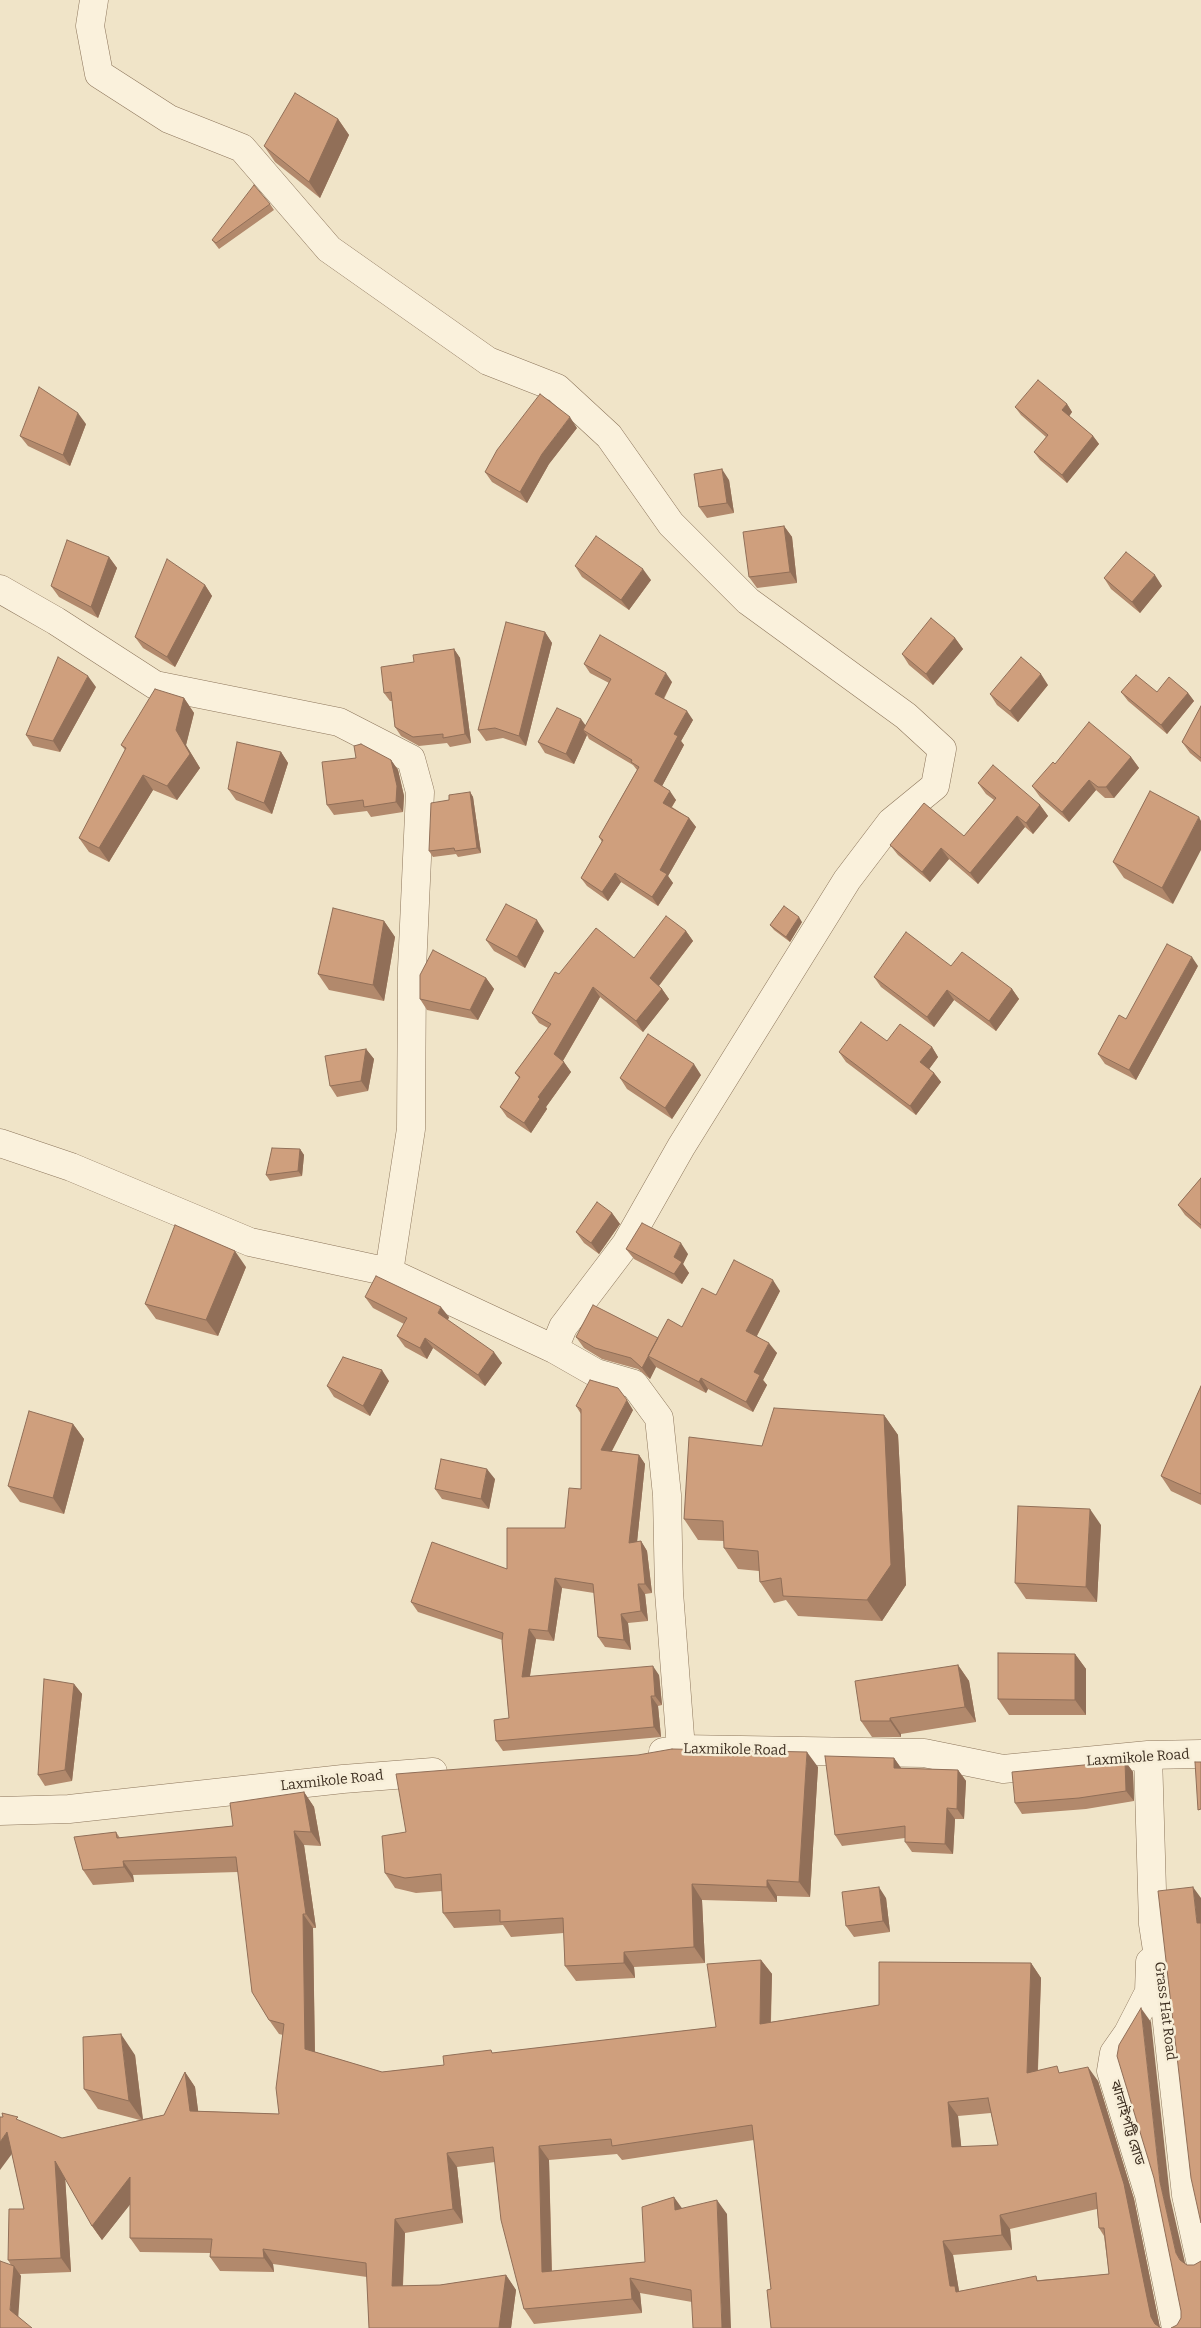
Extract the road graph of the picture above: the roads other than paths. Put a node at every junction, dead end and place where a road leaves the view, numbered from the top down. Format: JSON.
{"nodes":[{"id":1,"x":94,"y":0,"type":"edge"},
{"id":2,"x":0,"y":589,"type":"edge"},
{"id":3,"x":0,"y":1143,"type":"edge"},
{"id":4,"x":389,"y":1272,"type":"junction"},
{"id":5,"x":554,"y":1349,"type":"junction"},
{"id":6,"x":681,"y":1749,"type":"junction"},
{"id":7,"x":1201,"y":1754,"type":"edge"},
{"id":8,"x":1148,"y":1755,"type":"junction"},
{"id":9,"x":637,"y":1756,"type":"edge"},
{"id":10,"x":460,"y":1770,"type":"edge"},
{"id":11,"x":0,"y":1811,"type":"edge"},
{"id":12,"x":1153,"y":1924,"type":"junction"},
{"id":13,"x":1149,"y":2195,"type":"junction"},
{"id":14,"x":1194,"y":2195,"type":"edge"},
{"id":15,"x":1201,"y":2264,"type":"edge"},
{"id":16,"x":1176,"y":2328,"type":"edge"}],
"edges":[{"from":1,"to":5,"type":"street"},
{"from":2,"to":4,"type":"street"},
{"from":3,"to":4,"type":"street"},
{"from":4,"to":5,"type":"street"},
{"from":5,"to":6,"type":"street"},
{"from":6,"to":8,"type":"street","name":"Laxmikole Road"},
{"from":6,"to":9,"type":"street","name":"Laxmikole Road"},
{"from":7,"to":8,"type":"street","name":"Laxmikole Road"},
{"from":8,"to":12,"type":"street","name":"Grass Hat Road"},
{"from":10,"to":11,"type":"street","name":"Laxmikole Road"},
{"from":12,"to":13,"type":"street","name":"ঝালাইপট্টি রোড"},
{"from":12,"to":14,"type":"street","name":"Grass Hat Road"},
{"from":13,"to":14,"type":"street"},
{"from":13,"to":16,"type":"street","name":"ঝালাইপট্টি রোড"},
{"from":14,"to":15,"type":"street","name":"Grass Hat Road"}]}
